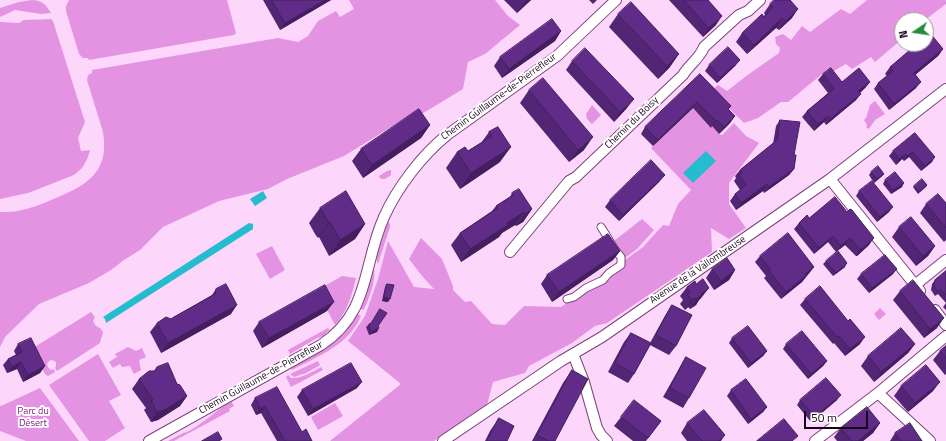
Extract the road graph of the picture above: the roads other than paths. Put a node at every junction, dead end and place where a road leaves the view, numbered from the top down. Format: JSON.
{"nodes":[{"id":1,"x":616,"y":0,"type":"edge"},
{"id":2,"x":760,"y":0,"type":"edge"},
{"id":3,"x":946,"y":89,"type":"edge"},
{"id":4,"x":830,"y":179,"type":"junction"},
{"id":5,"x":601,"y":226,"type":"dead end"},
{"id":6,"x":510,"y":252,"type":"dead end"},
{"id":7,"x":946,"y":260,"type":"edge"},
{"id":8,"x":915,"y":285,"type":"junction"},
{"id":9,"x":567,"y":299,"type":"edge"},
{"id":10,"x":946,"y":325,"type":"edge"},
{"id":11,"x":946,"y":336,"type":"edge"},
{"id":12,"x":573,"y":354,"type":"junction"},
{"id":13,"x":878,"y":393,"type":"junction"},
{"id":14,"x":601,"y":439,"type":"edge"},
{"id":15,"x":149,"y":441,"type":"edge"},
{"id":16,"x":443,"y":441,"type":"edge"},
{"id":17,"x":816,"y":441,"type":"edge"},
{"id":18,"x":930,"y":441,"type":"edge"}],
"edges":[{"from":1,"to":15,"type":"street","name":"Chemin Guillaume-de-Pierrefleur"},
{"from":2,"to":6,"type":"street","name":"Chemin du Boisy"},
{"from":3,"to":4,"type":"street","name":"Avenue de la Vallombreuse"},
{"from":4,"to":8,"type":"street"},
{"from":4,"to":12,"type":"street","name":"Avenue de la Vallombreuse"},
{"from":5,"to":9,"type":"street"},
{"from":7,"to":8,"type":"street"},
{"from":8,"to":10,"type":"street"},
{"from":11,"to":13,"type":"street"},
{"from":12,"to":14,"type":"street"},
{"from":12,"to":16,"type":"street","name":"Avenue de la Vallombreuse"},
{"from":13,"to":17,"type":"street"},
{"from":13,"to":18,"type":"street"}]}
